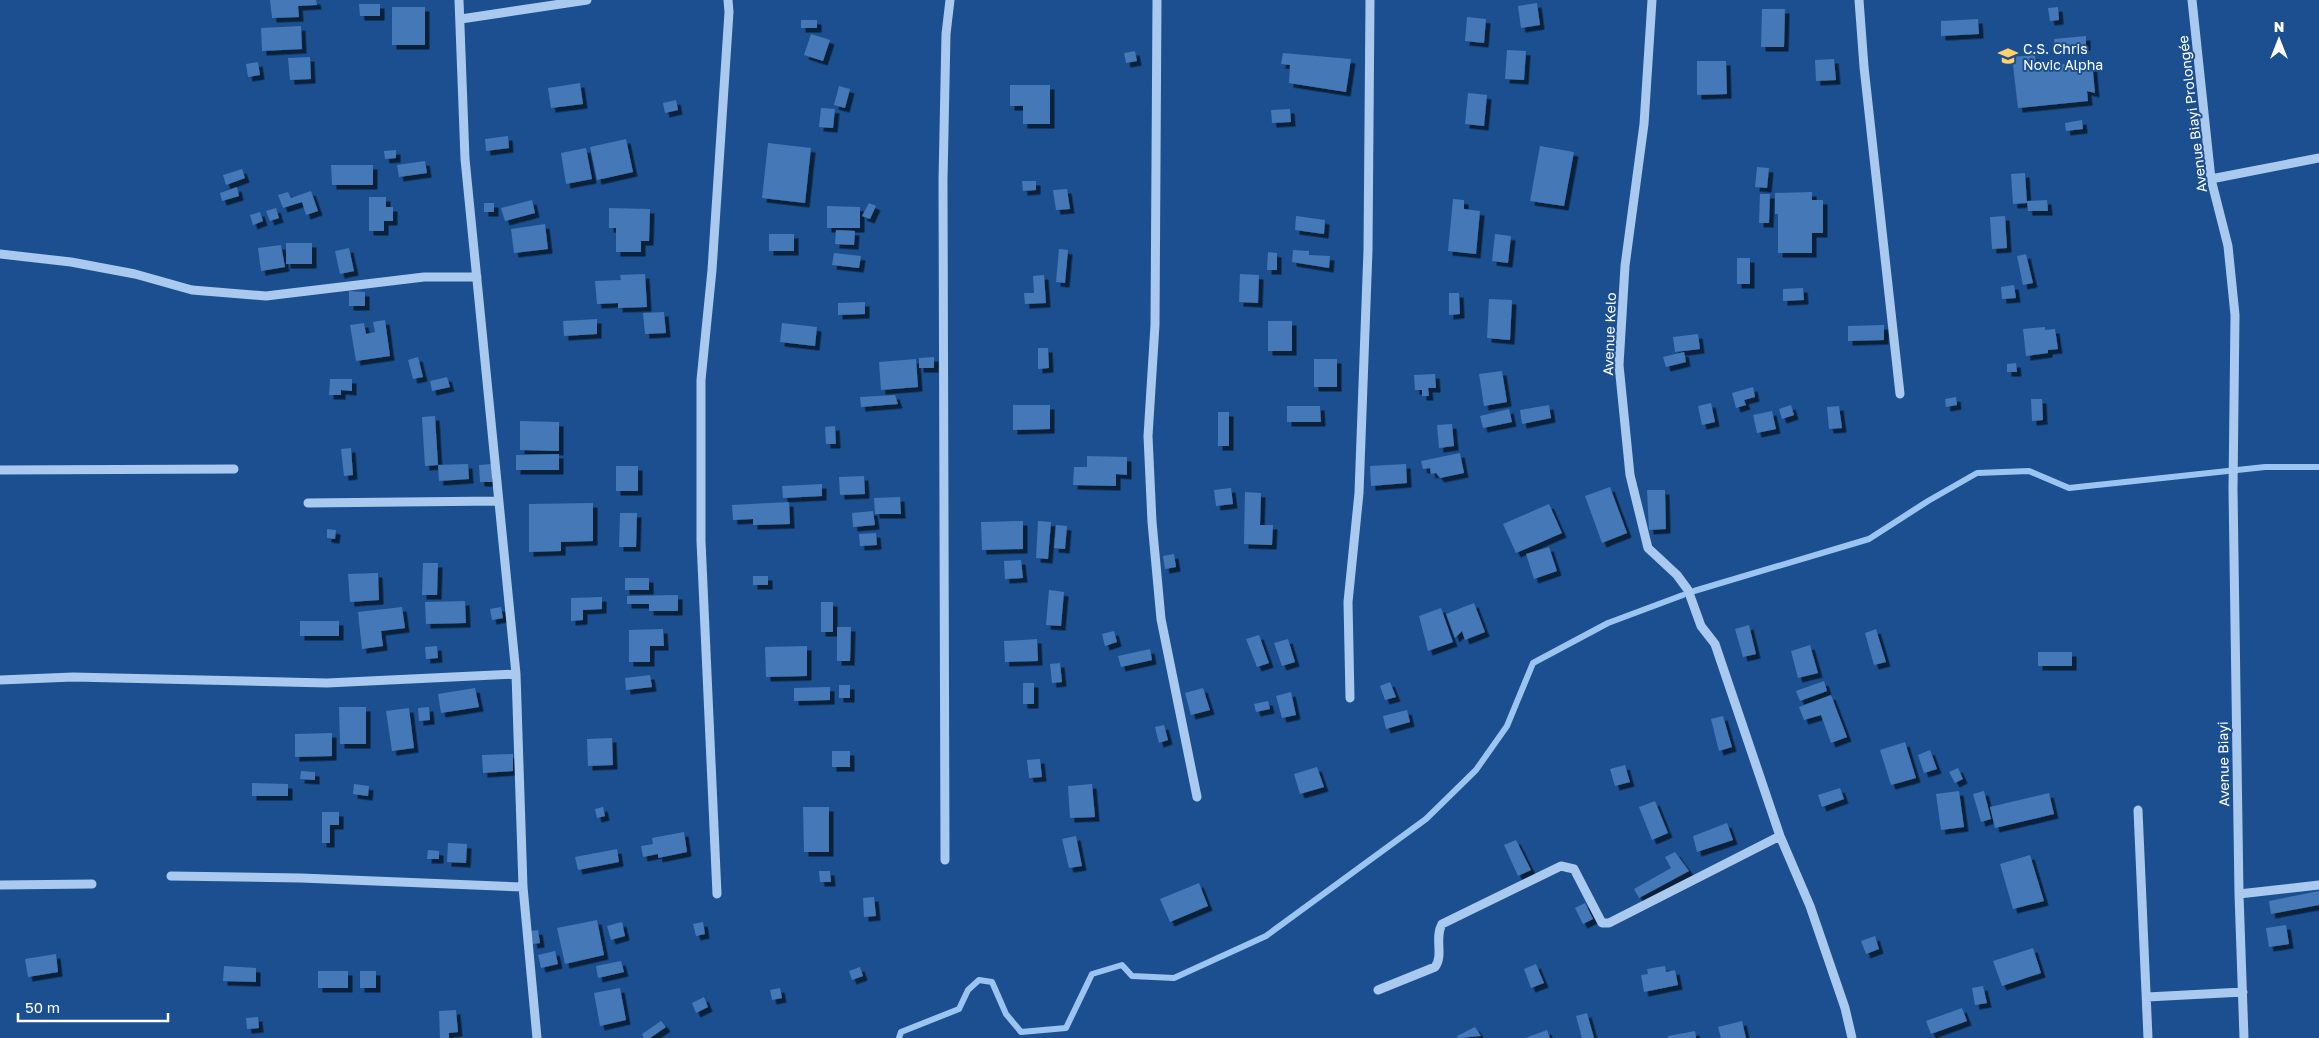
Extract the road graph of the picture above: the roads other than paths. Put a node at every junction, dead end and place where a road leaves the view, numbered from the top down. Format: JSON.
{"nodes":[{"id":1,"x":459,"y":0,"type":"edge"},
{"id":2,"x":586,"y":0,"type":"edge"},
{"id":3,"x":728,"y":0,"type":"edge"},
{"id":4,"x":950,"y":0,"type":"edge"},
{"id":5,"x":1157,"y":0,"type":"edge"},
{"id":6,"x":1370,"y":0,"type":"edge"},
{"id":7,"x":1652,"y":0,"type":"edge"},
{"id":8,"x":1859,"y":0,"type":"edge"},
{"id":9,"x":2192,"y":0,"type":"edge"},
{"id":10,"x":460,"y":19,"type":"junction"},
{"id":11,"x":2319,"y":158,"type":"edge"},
{"id":12,"x":2211,"y":179,"type":"junction"},
{"id":13,"x":0,"y":254,"type":"edge"},
{"id":14,"x":477,"y":277,"type":"junction"},
{"id":15,"x":1900,"y":394,"type":"dead end"},
{"id":16,"x":234,"y":469,"type":"dead end"},
{"id":17,"x":0,"y":470,"type":"edge"},
{"id":18,"x":2233,"y":489,"type":"joint"},
{"id":19,"x":498,"y":501,"type":"junction"},
{"id":20,"x":308,"y":503,"type":"dead end"},
{"id":21,"x":516,"y":674,"type":"junction"},
{"id":22,"x":0,"y":680,"type":"edge"},
{"id":23,"x":1350,"y":698,"type":"dead end"},
{"id":24,"x":1197,"y":797,"type":"dead end"},
{"id":25,"x":2138,"y":810,"type":"dead end"},
{"id":26,"x":1780,"y":836,"type":"junction"},
{"id":27,"x":945,"y":860,"type":"dead end"},
{"id":28,"x":171,"y":876,"type":"dead end"},
{"id":29,"x":0,"y":884,"type":"edge"},
{"id":30,"x":92,"y":884,"type":"dead end"},
{"id":31,"x":2319,"y":886,"type":"edge"},
{"id":32,"x":523,"y":887,"type":"junction"},
{"id":33,"x":717,"y":894,"type":"dead end"},
{"id":34,"x":2239,"y":894,"type":"junction"},
{"id":35,"x":1378,"y":990,"type":"dead end"},
{"id":36,"x":2242,"y":992,"type":"junction"},
{"id":37,"x":2147,"y":997,"type":"junction"},
{"id":38,"x":537,"y":1038,"type":"edge"},
{"id":39,"x":1852,"y":1038,"type":"edge"},
{"id":40,"x":2148,"y":1038,"type":"edge"},
{"id":41,"x":2244,"y":1038,"type":"edge"}],
"edges":[{"from":1,"to":10,"type":"street"},
{"from":2,"to":10,"type":"street"},
{"from":3,"to":33,"type":"street"},
{"from":4,"to":27,"type":"street"},
{"from":5,"to":24,"type":"street"},
{"from":6,"to":23,"type":"street"},
{"from":7,"to":26,"type":"street","name":"Avenue Kelo"},
{"from":8,"to":15,"type":"street"},
{"from":9,"to":12,"type":"street","name":"Avenue Biayi Prolongée"},
{"from":10,"to":14,"type":"street"},
{"from":11,"to":12,"type":"street"},
{"from":12,"to":18,"type":"street","name":"Avenue Biayi Prolongée"},
{"from":13,"to":14,"type":"street"},
{"from":14,"to":19,"type":"street"},
{"from":16,"to":17,"type":"street"},
{"from":18,"to":34,"type":"street","name":"Avenue Biayi"},
{"from":19,"to":20,"type":"street"},
{"from":19,"to":21,"type":"street"},
{"from":21,"to":22,"type":"street"},
{"from":21,"to":32,"type":"street"},
{"from":25,"to":37,"type":"street"},
{"from":26,"to":35,"type":"street"},
{"from":26,"to":39,"type":"street","name":"Avenue Kelo"},
{"from":28,"to":32,"type":"street"},
{"from":29,"to":30,"type":"street"},
{"from":31,"to":34,"type":"street"},
{"from":32,"to":38,"type":"street"},
{"from":34,"to":36,"type":"street","name":"Avenue Biayi"},
{"from":36,"to":37,"type":"street"},
{"from":36,"to":41,"type":"street","name":"Avenue Biayi"},
{"from":37,"to":40,"type":"street"}]}
